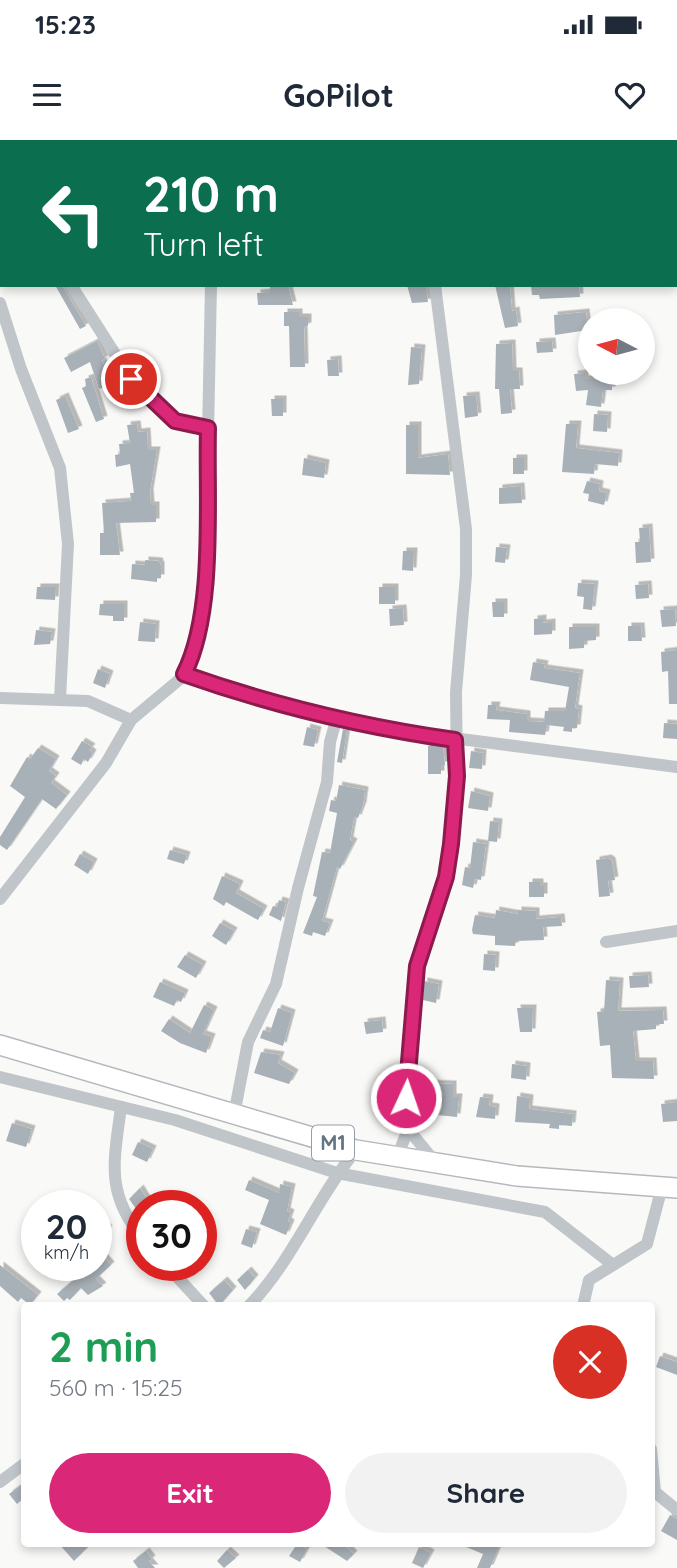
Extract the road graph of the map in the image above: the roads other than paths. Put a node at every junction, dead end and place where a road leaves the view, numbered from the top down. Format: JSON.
{"nodes":[{"id":1,"x":72,"y":287,"type":"edge"},
{"id":2,"x":211,"y":287,"type":"edge"},
{"id":3,"x":436,"y":287,"type":"edge"},
{"id":4,"x":0,"y":303,"type":"edge"},
{"id":5,"x":208,"y":428,"type":"junction"},
{"id":6,"x":184,"y":674,"type":"junction"},
{"id":7,"x":0,"y":698,"type":"edge"},
{"id":8,"x":60,"y":699,"type":"junction"},
{"id":9,"x":337,"y":717,"type":"junction"},
{"id":10,"x":131,"y":720,"type":"junction"},
{"id":11,"x":455,"y":740,"type":"junction"},
{"id":12,"x":677,"y":767,"type":"edge"},
{"id":13,"x":0,"y":899,"type":"edge"},
{"id":14,"x":677,"y":931,"type":"edge"},
{"id":15,"x":606,"y":942,"type":"dead end"},
{"id":16,"x":0,"y":1045,"type":"edge"},
{"id":17,"x":0,"y":1077,"type":"edge"},
{"id":18,"x":121,"y":1107,"type":"junction"},
{"id":19,"x":234,"y":1115,"type":"junction"},
{"id":20,"x":408,"y":1129,"type":"junction"},
{"id":21,"x":356,"y":1150,"type":"junction"},
{"id":22,"x":397,"y":1158,"type":"junction"},
{"id":23,"x":436,"y":1163,"type":"junction"},
{"id":24,"x":337,"y":1173,"type":"junction"},
{"id":25,"x":670,"y":1187,"type":"edge"},
{"id":26,"x":126,"y":1212,"type":"edge"},
{"id":27,"x":613,"y":1265,"type":"junction"},
{"id":28,"x":181,"y":1281,"type":"edge"},
{"id":29,"x":200,"y":1302,"type":"edge"},
{"id":30,"x":252,"y":1302,"type":"edge"},
{"id":31,"x":584,"y":1302,"type":"edge"},
{"id":32,"x":21,"y":1466,"type":"edge"},
{"id":33,"x":0,"y":1482,"type":"edge"},
{"id":34,"x":655,"y":1492,"type":"edge"},
{"id":35,"x":677,"y":1510,"type":"edge"}],
"edges":[{"from":1,"to":5,"type":"street"},
{"from":2,"to":5,"type":"street"},
{"from":3,"to":11,"type":"street"},
{"from":4,"to":8,"type":"street"},
{"from":5,"to":6,"type":"street"},
{"from":6,"to":9,"type":"street"},
{"from":6,"to":10,"type":"street"},
{"from":7,"to":8,"type":"street"},
{"from":8,"to":10,"type":"street"},
{"from":9,"to":11,"type":"street"},
{"from":9,"to":19,"type":"street"},
{"from":10,"to":13,"type":"street"},
{"from":11,"to":12,"type":"street"},
{"from":11,"to":20,"type":"street"},
{"from":14,"to":15,"type":"street"},
{"from":16,"to":19,"type":"highway","number":"M1"},
{"from":17,"to":18,"type":"street"},
{"from":18,"to":24,"type":"street"},
{"from":18,"to":26,"type":"street"},
{"from":19,"to":21,"type":"highway","number":"M1"},
{"from":20,"to":22,"type":"street"},
{"from":20,"to":23,"type":"street"},
{"from":21,"to":22,"type":"highway","number":"M1"},
{"from":21,"to":24,"type":"street"},
{"from":22,"to":23,"type":"highway","number":"M1"},
{"from":23,"to":25,"type":"highway","number":"M1"},
{"from":24,"to":27,"type":"street"},
{"from":24,"to":30,"type":"street"},
{"from":25,"to":27,"type":"street"},
{"from":27,"to":31,"type":"street"},
{"from":28,"to":29,"type":"street"},
{"from":32,"to":33,"type":"street"},
{"from":34,"to":35,"type":"street"}]}
